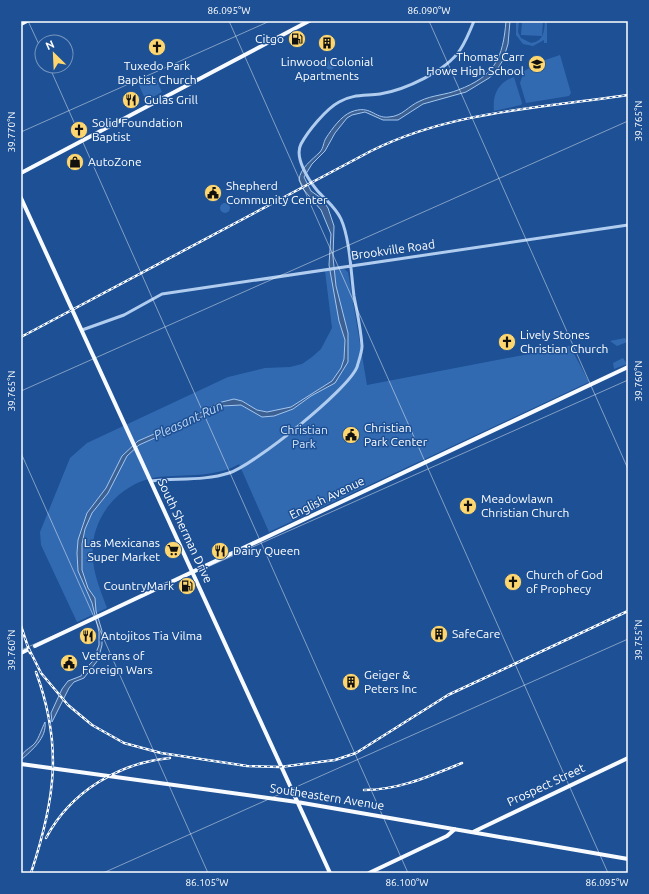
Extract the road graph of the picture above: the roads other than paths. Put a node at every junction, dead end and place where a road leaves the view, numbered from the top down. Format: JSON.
{"nodes":[{"id":1,"x":27,"y":21,"type":"edge"},
{"id":2,"x":309,"y":21,"type":"edge"},
{"id":3,"x":474,"y":21,"type":"edge"},
{"id":4,"x":21,"y":24,"type":"edge"},
{"id":5,"x":21,"y":173,"type":"edge"},
{"id":6,"x":21,"y":198,"type":"edge"},
{"id":7,"x":628,"y":225,"type":"edge"},
{"id":8,"x":350,"y":265,"type":"junction"},
{"id":9,"x":82,"y":330,"type":"junction"},
{"id":10,"x":628,"y":368,"type":"edge"},
{"id":11,"x":151,"y":481,"type":"junction"},
{"id":12,"x":193,"y":573,"type":"junction"},
{"id":13,"x":34,"y":646,"type":"tunnel mouth"},
{"id":14,"x":27,"y":650,"type":"tunnel mouth"},
{"id":15,"x":21,"y":652,"type":"edge"},
{"id":16,"x":628,"y":758,"type":"edge"},
{"id":17,"x":21,"y":764,"type":"edge"},
{"id":18,"x":297,"y":802,"type":"junction"},
{"id":19,"x":455,"y":829,"type":"junction"},
{"id":20,"x":473,"y":832,"type":"junction"},
{"id":21,"x":628,"y":859,"type":"edge"},
{"id":22,"x":330,"y":873,"type":"edge"},
{"id":23,"x":369,"y":873,"type":"edge"}],
"edges":[{"from":1,"to":4,"type":"main road"},
{"from":2,"to":5,"type":"main road"},
{"from":3,"to":8,"type":"street"},
{"from":6,"to":9,"type":"main road","name":"South Sherman Drive"},
{"from":7,"to":8,"type":"street","name":"Brookville Road"},
{"from":8,"to":9,"type":"street","name":"Brookville Road"},
{"from":8,"to":11,"type":"street"},
{"from":9,"to":11,"type":"main road","name":"South Sherman Drive"},
{"from":10,"to":12,"type":"main road","name":"English Avenue"},
{"from":11,"to":12,"type":"main road","name":"South Sherman Drive"},
{"from":12,"to":13,"type":"main road","name":"English Avenue"},
{"from":12,"to":18,"type":"main road","name":"South Sherman Drive"},
{"from":14,"to":15,"type":"main road"},
{"from":16,"to":20,"type":"main road","name":"Prospect Street"},
{"from":17,"to":18,"type":"main road","name":"Southeastern Avenue"},
{"from":18,"to":19,"type":"main road","name":"Southeastern Avenue"},
{"from":18,"to":22,"type":"main road","name":"South Sherman Drive"},
{"from":19,"to":20,"type":"main road","name":"Southeastern Avenue"},
{"from":19,"to":23,"type":"main road"},
{"from":20,"to":21,"type":"main road","name":"Southeastern Avenue"}]}
